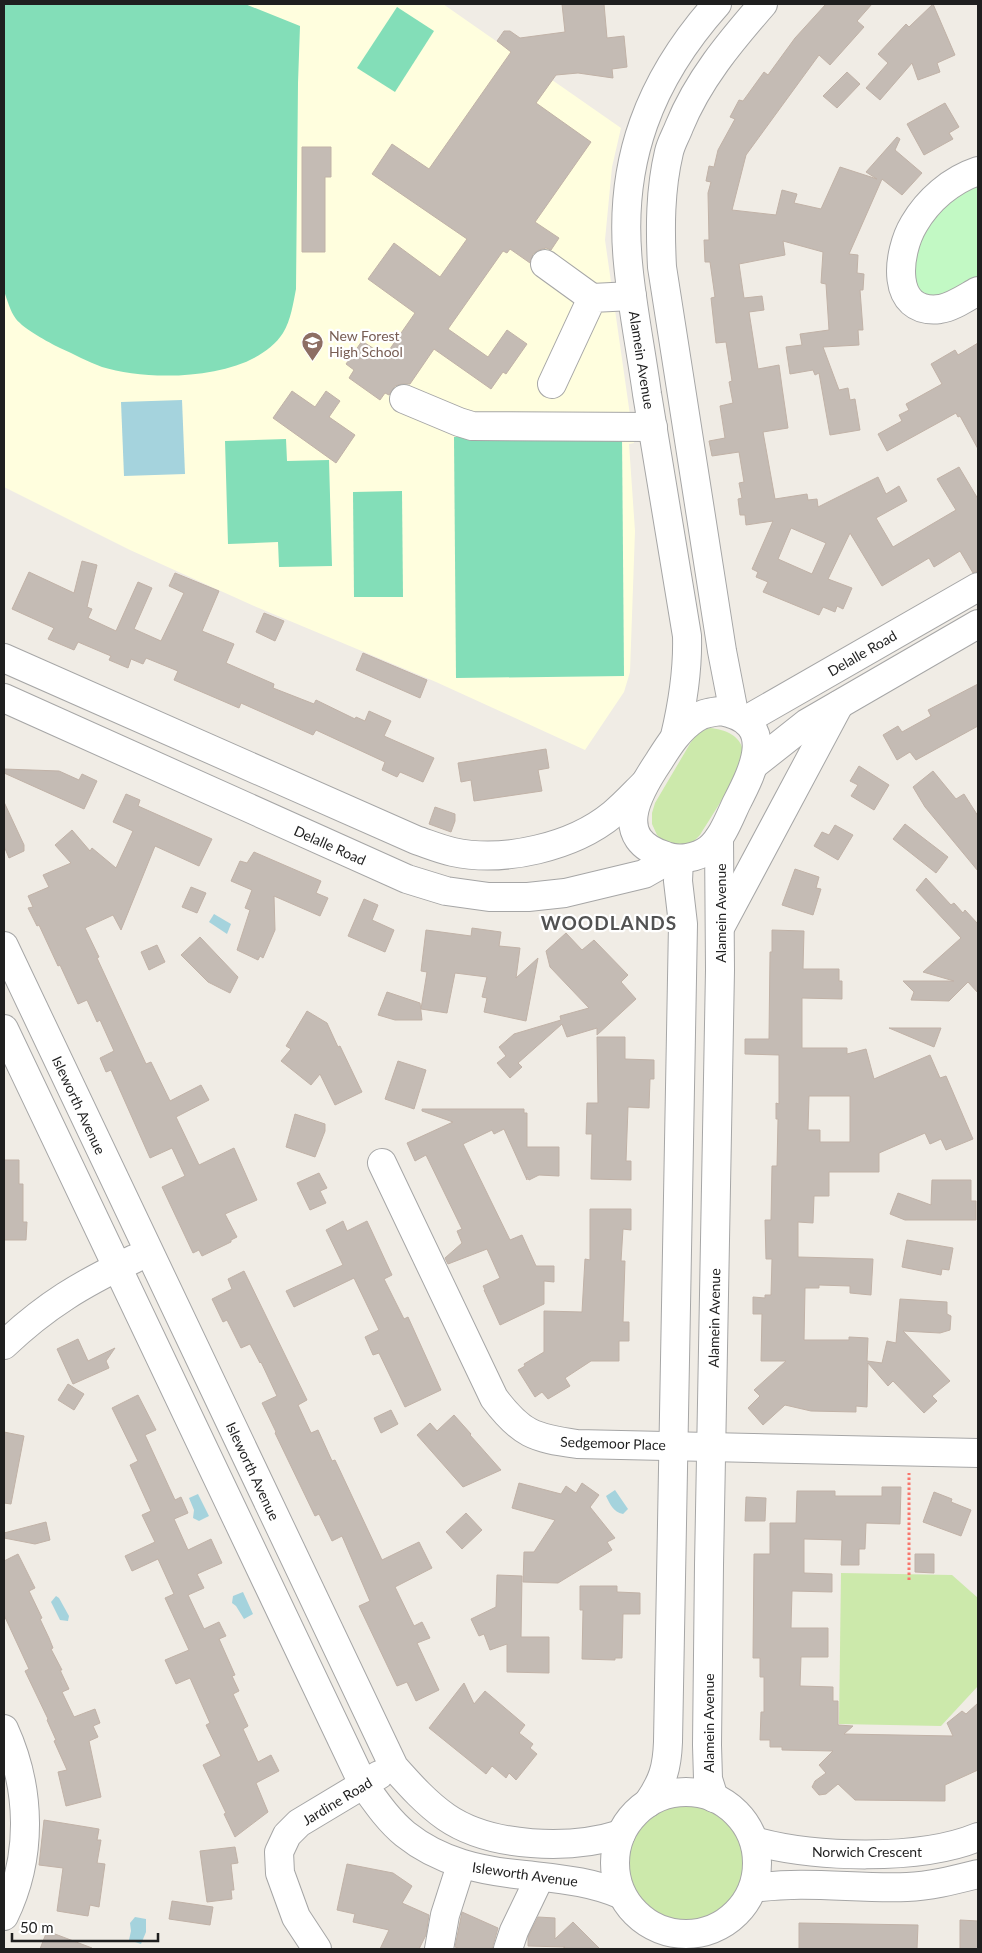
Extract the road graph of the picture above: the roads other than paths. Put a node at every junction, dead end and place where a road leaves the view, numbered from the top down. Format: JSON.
{"nodes":[{"id":1,"x":763,"y":4,"type":"edge"},
{"id":2,"x":709,"y":6,"type":"edge"},
{"id":3,"x":740,"y":30,"type":"junction"},
{"id":4,"x":978,"y":171,"type":"edge"},
{"id":5,"x":545,"y":264,"type":"dead end"},
{"id":6,"x":978,"y":291,"type":"edge"},
{"id":7,"x":632,"y":296,"type":"junction"},
{"id":8,"x":592,"y":298,"type":"junction"},
{"id":9,"x":552,"y":384,"type":"dead end"},
{"id":10,"x":404,"y":399,"type":"dead end"},
{"id":11,"x":653,"y":427,"type":"junction"},
{"id":12,"x":978,"y":586,"type":"edge"},
{"id":13,"x":978,"y":624,"type":"edge"},
{"id":14,"x":4,"y":658,"type":"edge"},
{"id":15,"x":4,"y":698,"type":"edge"},
{"id":16,"x":838,"y":705,"type":"junction"},
{"id":17,"x":740,"y":717,"type":"junction"},
{"id":18,"x":675,"y":736,"type":"junction"},
{"id":19,"x":755,"y":764,"type":"junction"},
{"id":20,"x":644,"y":784,"type":"junction"},
{"id":21,"x":719,"y":838,"type":"junction"},
{"id":22,"x":675,"y":859,"type":"junction"},
{"id":23,"x":720,"y":927,"type":"junction"},
{"id":24,"x":4,"y":946,"type":"edge"},
{"id":25,"x":681,"y":1023,"type":"junction"},
{"id":26,"x":719,"y":1026,"type":"junction"},
{"id":27,"x":4,"y":1029,"type":"edge"},
{"id":28,"x":382,"y":1163,"type":"dead end"},
{"id":29,"x":149,"y":1252,"type":"junction"},
{"id":30,"x":117,"y":1267,"type":"junction"},
{"id":31,"x":4,"y":1345,"type":"edge"},
{"id":32,"x":673,"y":1445,"type":"junction"},
{"id":33,"x":712,"y":1448,"type":"junction"},
{"id":34,"x":978,"y":1453,"type":"edge"},
{"id":35,"x":4,"y":1729,"type":"edge"},
{"id":36,"x":394,"y":1767,"type":"junction"},
{"id":37,"x":363,"y":1784,"type":"junction"},
{"id":38,"x":714,"y":1798,"type":"junction"},
{"id":39,"x":648,"y":1803,"type":"junction"},
{"id":40,"x":621,"y":1834,"type":"junction"},
{"id":41,"x":978,"y":1837,"type":"edge"},
{"id":42,"x":754,"y":1841,"type":"junction"},
{"id":43,"x":461,"y":1864,"type":"junction"},
{"id":44,"x":978,"y":1874,"type":"edge"},
{"id":45,"x":540,"y":1877,"type":"junction"},
{"id":46,"x":753,"y":1888,"type":"junction"},
{"id":47,"x":622,"y":1895,"type":"junction"},
{"id":48,"x":4,"y":1916,"type":"edge"},
{"id":49,"x":646,"y":1922,"type":"junction"},
{"id":50,"x":714,"y":1938,"type":"edge"},
{"id":51,"x":317,"y":1949,"type":"edge"},
{"id":52,"x":439,"y":1949,"type":"edge"},
{"id":53,"x":508,"y":1949,"type":"edge"},
{"id":54,"x":661,"y":1949,"type":"edge"}],
"edges":[{"from":1,"to":3,"type":"street"},
{"from":2,"to":3,"type":"street"},
{"from":2,"to":7,"type":"street","name":"Alamein Avenue"},
{"from":3,"to":17,"type":"street"},
{"from":4,"to":6,"type":"street"},
{"from":5,"to":8,"type":"street"},
{"from":7,"to":8,"type":"street"},
{"from":7,"to":11,"type":"street","name":"Alamein Avenue"},
{"from":8,"to":9,"type":"street"},
{"from":10,"to":11,"type":"street"},
{"from":11,"to":18,"type":"street","name":"Alamein Avenue"},
{"from":12,"to":17,"type":"street","name":"Delalle Road"},
{"from":13,"to":16,"type":"street"},
{"from":14,"to":20,"type":"street"},
{"from":15,"to":22,"type":"street","name":"Delalle Road"},
{"from":16,"to":19,"type":"street"},
{"from":16,"to":23,"type":"street"},
{"from":17,"to":18,"type":"street"},
{"from":17,"to":19,"type":"street"},
{"from":18,"to":20,"type":"street"},
{"from":19,"to":21,"type":"street"},
{"from":20,"to":22,"type":"street"},
{"from":21,"to":22,"type":"street"},
{"from":21,"to":23,"type":"street","name":"Alamein Avenue"},
{"from":22,"to":25,"type":"street"},
{"from":23,"to":26,"type":"street","name":"Alamein Avenue"},
{"from":24,"to":29,"type":"street","name":"Isleworth Avenue"},
{"from":25,"to":26,"type":"street"},
{"from":25,"to":32,"type":"street"},
{"from":26,"to":33,"type":"street","name":"Alamein Avenue"},
{"from":27,"to":30,"type":"street","name":"Isleworth Avenue"},
{"from":28,"to":32,"type":"street","name":"Sedgemoor Place"},
{"from":29,"to":30,"type":"street"},
{"from":29,"to":36,"type":"street","name":"Isleworth Avenue"},
{"from":30,"to":31,"type":"street"},
{"from":30,"to":37,"type":"street","name":"Isleworth Avenue"},
{"from":32,"to":33,"type":"street","name":"Sedgemoor Place"},
{"from":32,"to":39,"type":"street"},
{"from":33,"to":34,"type":"street","name":"Sedgemoor Place"},
{"from":33,"to":38,"type":"street","name":"Alamein Avenue"},
{"from":35,"to":48,"type":"street"},
{"from":36,"to":37,"type":"street","name":"Jardine Road"},
{"from":36,"to":40,"type":"street","name":"Isleworth Avenue"},
{"from":37,"to":43,"type":"street","name":"Isleworth Avenue"},
{"from":37,"to":51,"type":"street","name":"Jardine Road"},
{"from":38,"to":39,"type":"street"},
{"from":38,"to":42,"type":"street"},
{"from":39,"to":40,"type":"street"},
{"from":40,"to":47,"type":"street"},
{"from":41,"to":42,"type":"street","name":"Norwich Crescent"},
{"from":42,"to":46,"type":"street"},
{"from":43,"to":45,"type":"street","name":"Isleworth Avenue"},
{"from":43,"to":52,"type":"street"},
{"from":44,"to":46,"type":"street"},
{"from":45,"to":47,"type":"street","name":"Isleworth Avenue"},
{"from":45,"to":53,"type":"street"},
{"from":46,"to":50,"type":"street"},
{"from":47,"to":49,"type":"street"},
{"from":49,"to":50,"type":"street"},
{"from":49,"to":54,"type":"street"}]}
